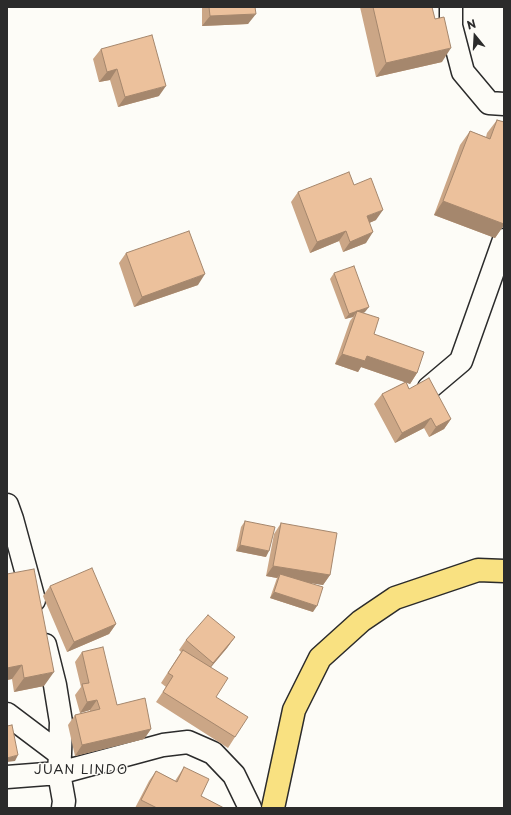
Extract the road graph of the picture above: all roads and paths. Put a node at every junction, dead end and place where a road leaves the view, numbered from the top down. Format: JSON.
{"nodes":[{"id":1,"x":451,"y":7,"type":"edge"},
{"id":2,"x":504,"y":104,"type":"edge"},
{"id":3,"x":504,"y":240,"type":"edge"},
{"id":4,"x":429,"y":388,"type":"edge"},
{"id":5,"x":7,"y":505,"type":"edge"},
{"id":6,"x":504,"y":571,"type":"edge"},
{"id":7,"x":7,"y":714,"type":"edge"},
{"id":8,"x":60,"y":764,"type":"junction"},
{"id":9,"x":7,"y":777,"type":"edge"},
{"id":10,"x":63,"y":808,"type":"edge"},
{"id":11,"x":250,"y":808,"type":"edge"},
{"id":12,"x":273,"y":808,"type":"edge"}],
"edges":[{"from":1,"to":2,"type":"street"},
{"from":3,"to":4,"type":"street"},
{"from":5,"to":8,"type":"street"},
{"from":6,"to":12,"type":"main road"},
{"from":7,"to":8,"type":"street"},
{"from":8,"to":9,"type":"street"},
{"from":8,"to":10,"type":"street"},
{"from":8,"to":11,"type":"street"}]}
